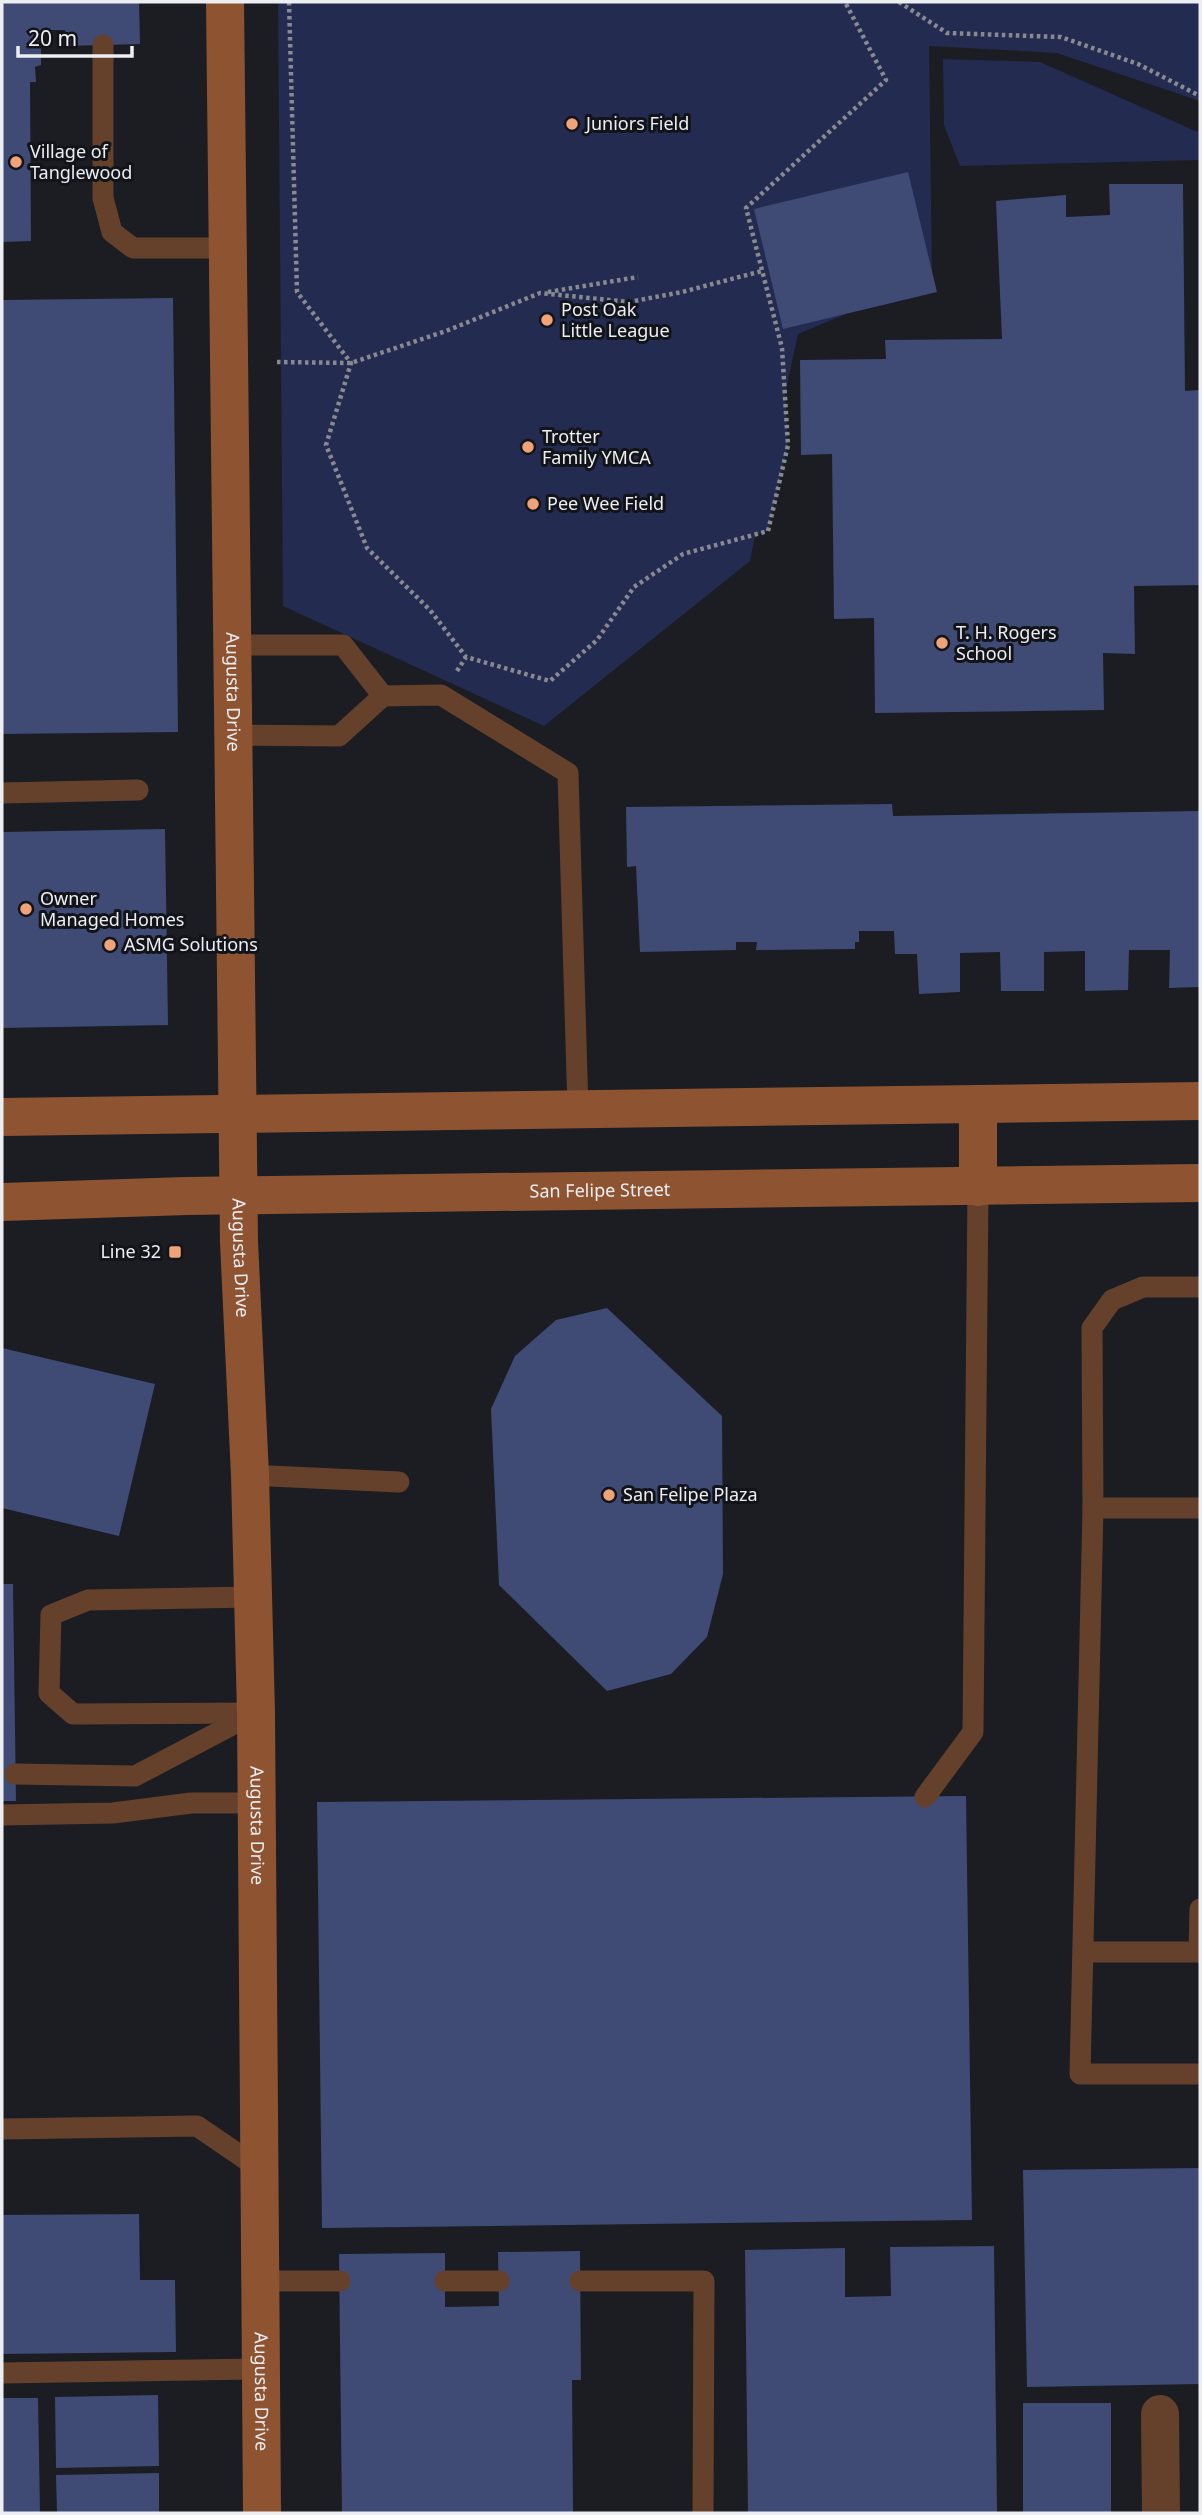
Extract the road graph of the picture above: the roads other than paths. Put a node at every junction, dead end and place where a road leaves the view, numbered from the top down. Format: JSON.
{"nodes":[{"id":1,"x":225,"y":2,"type":"edge"},
{"id":2,"x":103,"y":45,"type":"dead end"},
{"id":3,"x":228,"y":248,"type":"junction"},
{"id":4,"x":233,"y":645,"type":"junction"},
{"id":5,"x":383,"y":696,"type":"junction"},
{"id":6,"x":234,"y":735,"type":"junction"},
{"id":7,"x":138,"y":790,"type":"dead end"},
{"id":8,"x":2,"y":793,"type":"edge"},
{"id":9,"x":1200,"y":1101,"type":"edge"},
{"id":10,"x":978,"y":1104,"type":"junction"},
{"id":11,"x":578,"y":1110,"type":"junction"},
{"id":12,"x":237,"y":1115,"type":"junction"},
{"id":13,"x":2,"y":1117,"type":"edge"},
{"id":14,"x":1200,"y":1184,"type":"edge"},
{"id":15,"x":978,"y":1187,"type":"junction"},
{"id":16,"x":239,"y":1196,"type":"junction"},
{"id":17,"x":2,"y":1202,"type":"edge"},
{"id":18,"x":1200,"y":1287,"type":"edge"},
{"id":19,"x":250,"y":1475,"type":"junction"},
{"id":20,"x":399,"y":1482,"type":"dead end"},
{"id":21,"x":1093,"y":1508,"type":"junction"},
{"id":22,"x":1200,"y":1508,"type":"edge"},
{"id":23,"x":252,"y":1597,"type":"junction"},
{"id":24,"x":256,"y":1713,"type":"junction"},
{"id":25,"x":15,"y":1774,"type":"dead end"},
{"id":26,"x":925,"y":1797,"type":"dead end"},
{"id":27,"x":256,"y":1803,"type":"junction"},
{"id":28,"x":2,"y":1815,"type":"edge"},
{"id":29,"x":1200,"y":1909,"type":"edge"},
{"id":30,"x":1084,"y":1952,"type":"junction"},
{"id":31,"x":1200,"y":1952,"type":"edge"},
{"id":32,"x":1200,"y":2074,"type":"edge"},
{"id":33,"x":2,"y":2129,"type":"edge"},
{"id":34,"x":260,"y":2169,"type":"junction"},
{"id":35,"x":260,"y":2281,"type":"junction"},
{"id":36,"x":340,"y":2281,"type":"dead end"},
{"id":37,"x":445,"y":2281,"type":"dead end"},
{"id":38,"x":499,"y":2281,"type":"dead end"},
{"id":39,"x":580,"y":2281,"type":"dead end"},
{"id":40,"x":261,"y":2370,"type":"junction"},
{"id":41,"x":2,"y":2373,"type":"edge"},
{"id":42,"x":1160,"y":2414,"type":"dead end"},
{"id":43,"x":262,"y":2513,"type":"edge"},
{"id":44,"x":703,"y":2513,"type":"edge"},
{"id":45,"x":1161,"y":2513,"type":"edge"}],
"edges":[{"from":1,"to":3,"type":"street","name":"Augusta Drive"},
{"from":2,"to":3,"type":"lane"},
{"from":3,"to":4,"type":"street","name":"Augusta Drive"},
{"from":4,"to":5,"type":"lane"},
{"from":4,"to":6,"type":"street","name":"Augusta Drive"},
{"from":5,"to":6,"type":"lane"},
{"from":5,"to":11,"type":"lane"},
{"from":6,"to":12,"type":"street","name":"Augusta Drive"},
{"from":7,"to":8,"type":"lane"},
{"from":9,"to":10,"type":"street"},
{"from":10,"to":11,"type":"street"},
{"from":10,"to":15,"type":"street"},
{"from":11,"to":12,"type":"street"},
{"from":12,"to":13,"type":"street"},
{"from":12,"to":16,"type":"street","name":"Augusta Drive"},
{"from":14,"to":15,"type":"street","name":"San Felipe Street"},
{"from":15,"to":16,"type":"street","name":"San Felipe Street"},
{"from":15,"to":26,"type":"lane"},
{"from":16,"to":17,"type":"street","name":"San Felipe Street"},
{"from":16,"to":19,"type":"street","name":"Augusta Drive"},
{"from":18,"to":21,"type":"lane"},
{"from":19,"to":20,"type":"lane"},
{"from":19,"to":23,"type":"street","name":"Augusta Drive"},
{"from":21,"to":22,"type":"lane"},
{"from":21,"to":30,"type":"lane"},
{"from":23,"to":24,"type":"street","name":"Augusta Drive"},
{"from":23,"to":24,"type":"lane"},
{"from":24,"to":25,"type":"lane"},
{"from":24,"to":27,"type":"street","name":"Augusta Drive"},
{"from":27,"to":28,"type":"lane"},
{"from":27,"to":34,"type":"street","name":"Augusta Drive"},
{"from":29,"to":31,"type":"lane"},
{"from":30,"to":31,"type":"lane"},
{"from":30,"to":32,"type":"lane"},
{"from":33,"to":34,"type":"lane"},
{"from":34,"to":35,"type":"street","name":"Augusta Drive"},
{"from":35,"to":36,"type":"lane"},
{"from":35,"to":40,"type":"street","name":"Augusta Drive"},
{"from":37,"to":38,"type":"lane"},
{"from":39,"to":44,"type":"lane"},
{"from":40,"to":41,"type":"lane"},
{"from":40,"to":43,"type":"street","name":"Augusta Drive"},
{"from":42,"to":45,"type":"street"}]}
